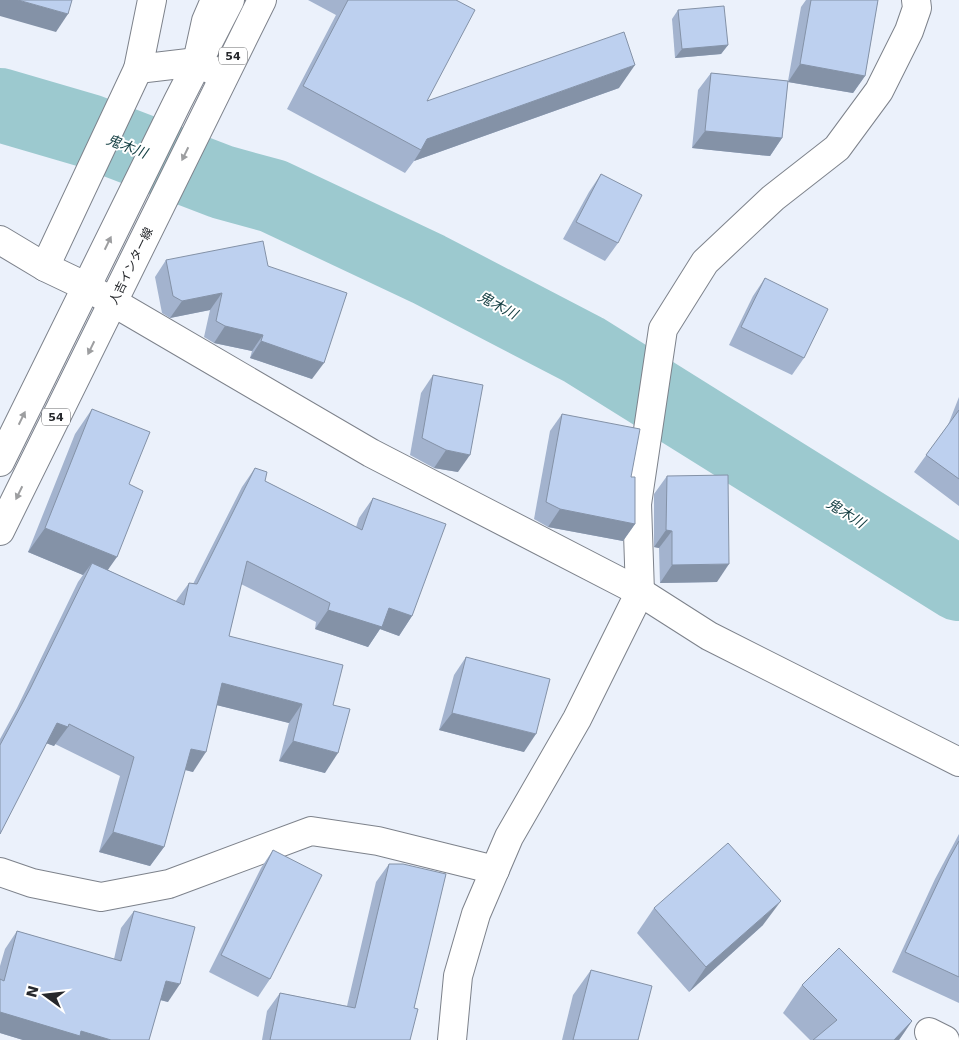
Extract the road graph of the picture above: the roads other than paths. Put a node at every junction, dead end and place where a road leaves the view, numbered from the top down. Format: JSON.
{"nodes":[{"id":1,"x":152,"y":0,"type":"edge"},
{"id":2,"x":215,"y":0,"type":"edge"},
{"id":3,"x":230,"y":0,"type":"edge"},
{"id":4,"x":262,"y":0,"type":"edge"},
{"id":5,"x":916,"y":0,"type":"edge"},
{"id":6,"x":197,"y":62,"type":"junction"},
{"id":7,"x":138,"y":69,"type":"junction"},
{"id":8,"x":223,"y":76,"type":"junction"},
{"id":9,"x":0,"y":240,"type":"edge"},
{"id":10,"x":45,"y":266,"type":"junction"},
{"id":11,"x":86,"y":287,"type":"junction"},
{"id":12,"x":113,"y":304,"type":"junction"},
{"id":13,"x":0,"y":462,"type":"edge"},
{"id":14,"x":0,"y":531,"type":"edge"},
{"id":15,"x":640,"y":592,"type":"junction"},
{"id":16,"x":959,"y":762,"type":"edge"},
{"id":17,"x":495,"y":870,"type":"junction"},
{"id":18,"x":0,"y":872,"type":"edge"},
{"id":19,"x":452,"y":1040,"type":"edge"}],
"edges":[{"from":1,"to":7,"type":"main road"},
{"from":2,"to":6,"type":"main road"},
{"from":3,"to":6,"type":"main road","number":"54"},
{"from":4,"to":8,"type":"main road","name":"人吉インター線","number":"54"},
{"from":5,"to":15,"type":"main road"},
{"from":6,"to":7,"type":"main road"},
{"from":6,"to":8,"type":"main road"},
{"from":11,"to":6,"type":"main road","number":"54","one_way":true},
{"from":7,"to":10,"type":"main road"},
{"from":8,"to":12,"type":"main road","name":"人吉インター線","number":"54","one_way":true},
{"from":9,"to":10,"type":"main road"},
{"from":10,"to":11,"type":"main road"},
{"from":11,"to":12,"type":"main road"},
{"from":13,"to":11,"type":"main road","number":"54","one_way":true},
{"from":12,"to":14,"type":"main road","name":"人吉インター線","number":"54","one_way":true},
{"from":12,"to":15,"type":"main road"},
{"from":15,"to":16,"type":"main road"},
{"from":15,"to":17,"type":"main road"},
{"from":17,"to":18,"type":"main road"},
{"from":17,"to":19,"type":"main road"}]}
